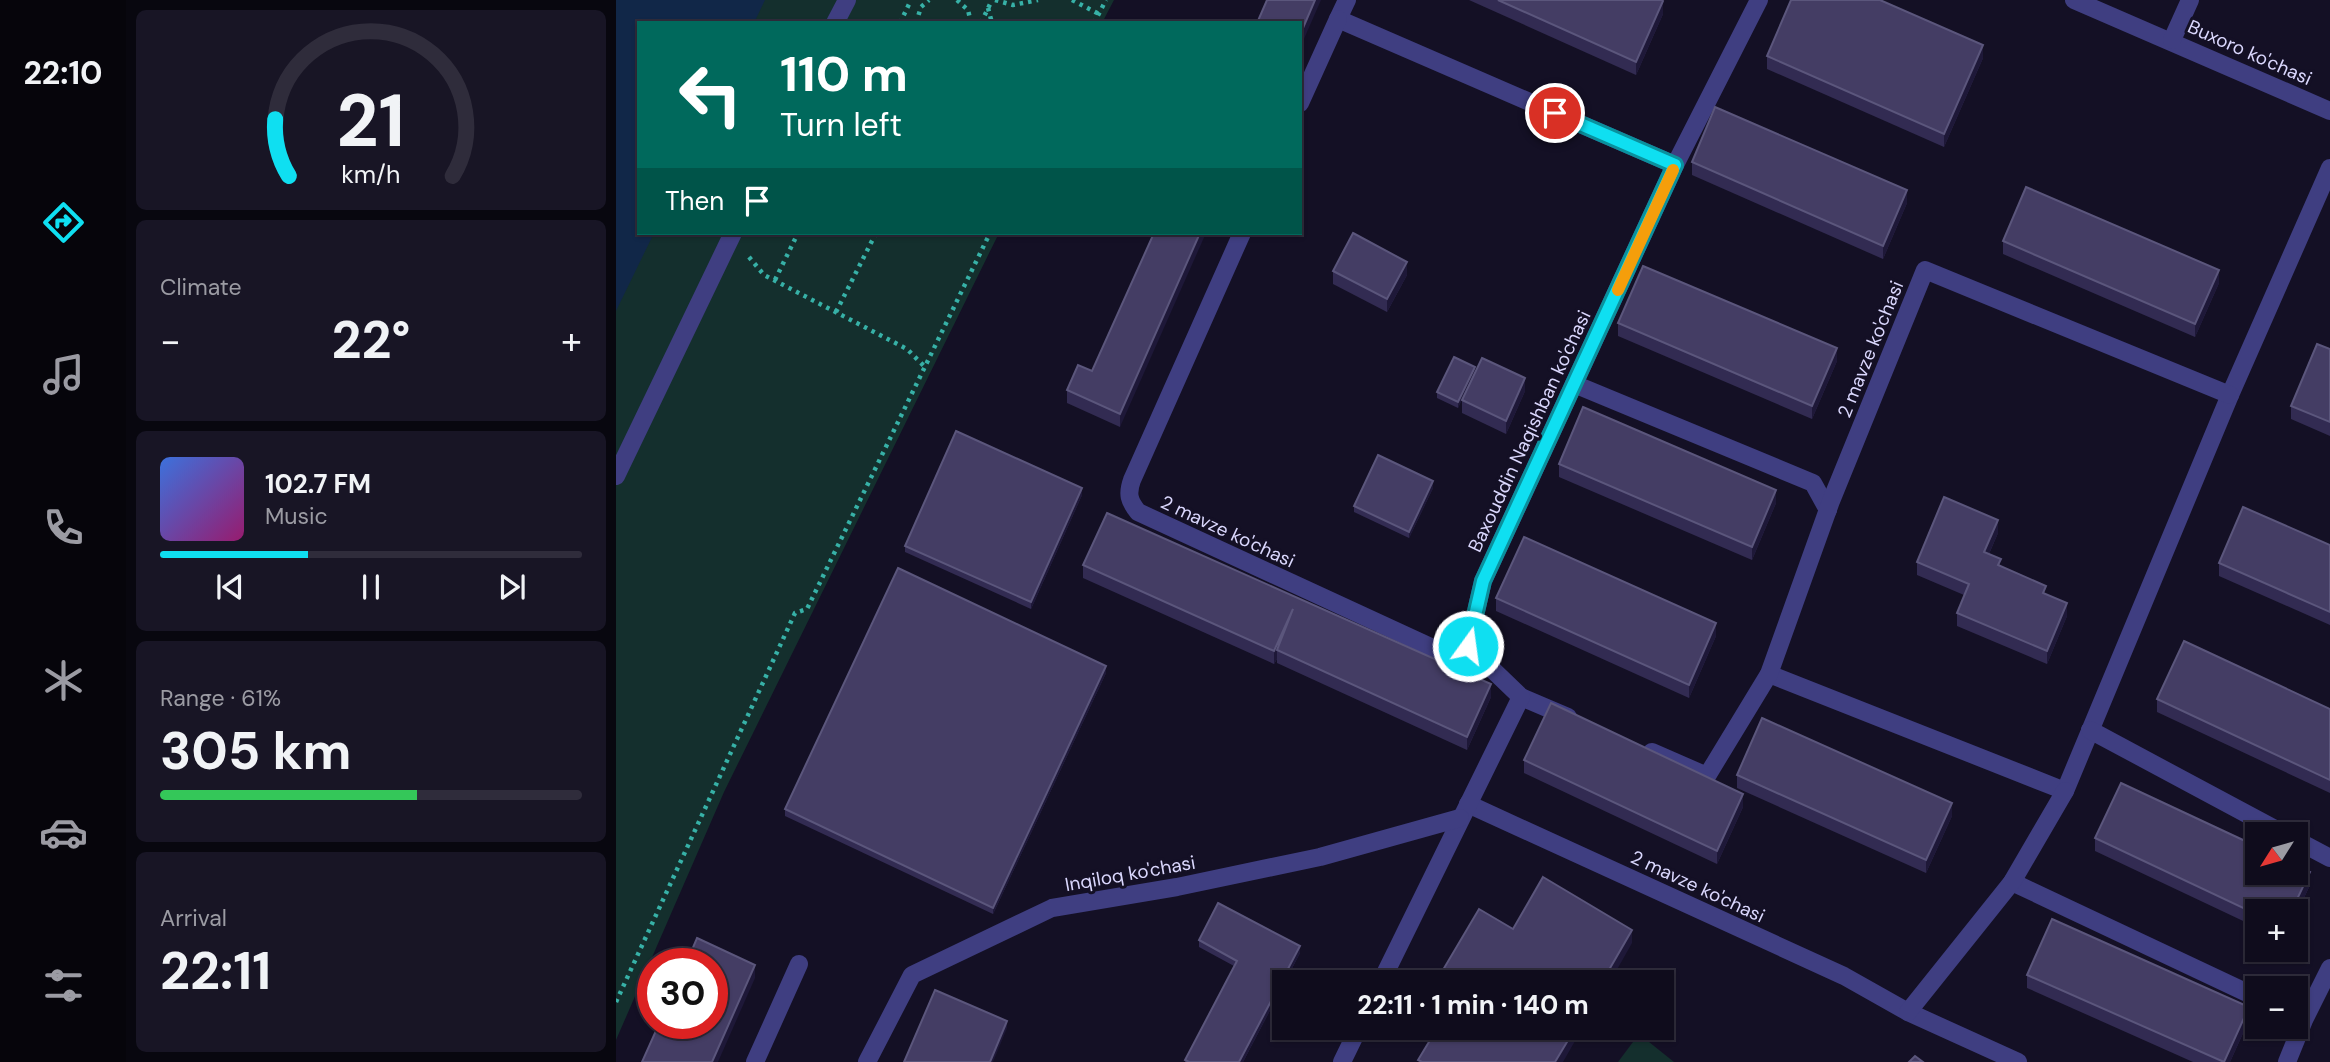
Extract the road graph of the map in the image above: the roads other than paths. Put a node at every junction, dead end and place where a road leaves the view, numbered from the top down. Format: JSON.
{"nodes":[{"id":1,"x":846,"y":0,"type":"edge"},
{"id":2,"x":1347,"y":0,"type":"edge"},
{"id":3,"x":1759,"y":0,"type":"edge"},
{"id":4,"x":2074,"y":0,"type":"edge"},
{"id":5,"x":2190,"y":0,"type":"edge"},
{"id":6,"x":1338,"y":19,"type":"junction"},
{"id":7,"x":836,"y":21,"type":"edge"},
{"id":8,"x":2172,"y":40,"type":"junction"},
{"id":9,"x":1302,"y":99,"type":"edge"},
{"id":10,"x":2330,"y":111,"type":"edge"},
{"id":11,"x":1675,"y":165,"type":"junction"},
{"id":12,"x":2330,"y":168,"type":"edge"},
{"id":13,"x":1241,"y":235,"type":"edge"},
{"id":14,"x":730,"y":238,"type":"edge"},
{"id":15,"x":1574,"y":384,"type":"junction"},
{"id":16,"x":2230,"y":395,"type":"junction"},
{"id":17,"x":616,"y":476,"type":"edge"},
{"id":18,"x":1828,"y":510,"type":"junction"},
{"id":19,"x":1468,"y":646,"type":"junction"},
{"id":20,"x":1769,"y":674,"type":"junction"},
{"id":21,"x":1521,"y":697,"type":"junction"},
{"id":22,"x":1583,"y":723,"type":"edge"},
{"id":23,"x":2090,"y":730,"type":"junction"},
{"id":24,"x":1633,"y":744,"type":"edge"},
{"id":25,"x":2064,"y":791,"type":"junction"},
{"id":26,"x":1464,"y":811,"type":"junction"},
{"id":27,"x":2262,"y":822,"type":"edge"},
{"id":28,"x":2308,"y":846,"type":"edge"},
{"id":29,"x":2330,"y":858,"type":"edge"},
{"id":30,"x":2012,"y":882,"type":"junction"},
{"id":31,"x":799,"y":964,"type":"dead end"},
{"id":32,"x":2330,"y":968,"type":"edge"},
{"id":33,"x":1387,"y":970,"type":"edge"},
{"id":34,"x":2245,"y":992,"type":"edge"},
{"id":35,"x":2308,"y":1005,"type":"edge"},
{"id":36,"x":1908,"y":1012,"type":"junction"},
{"id":37,"x":2294,"y":1039,"type":"edge"},
{"id":38,"x":1353,"y":1040,"type":"edge"},
{"id":39,"x":755,"y":1062,"type":"edge"},
{"id":40,"x":867,"y":1062,"type":"edge"},
{"id":41,"x":1342,"y":1062,"type":"edge"},
{"id":42,"x":2018,"y":1062,"type":"edge"},
{"id":43,"x":2287,"y":1062,"type":"edge"}],
"edges":[{"from":1,"to":7,"type":"street"},
{"from":2,"to":6,"type":"street"},
{"from":3,"to":11,"type":"street","name":"Baxouddin Naqishban ko'chasi"},
{"from":4,"to":8,"type":"street","name":"Buxoro ko'chasi"},
{"from":5,"to":8,"type":"street"},
{"from":6,"to":9,"type":"street"},
{"from":6,"to":11,"type":"street"},
{"from":8,"to":10,"type":"street","name":"Buxoro ko'chasi"},
{"from":11,"to":15,"type":"street","name":"Baxouddin Naqishban ko'chasi"},
{"from":12,"to":16,"type":"street"},
{"from":13,"to":19,"type":"street","name":"2 mavze ko'chasi"},
{"from":14,"to":17,"type":"street"},
{"from":15,"to":18,"type":"street"},
{"from":15,"to":19,"type":"street","name":"Baxouddin Naqishban ko'chasi"},
{"from":16,"to":18,"type":"street","name":"2 mavze ko'chasi"},
{"from":16,"to":23,"type":"street"},
{"from":18,"to":20,"type":"street","name":"2 mavze ko'chasi"},
{"from":19,"to":21,"type":"street"},
{"from":20,"to":24,"type":"street","name":"2 mavze ko'chasi"},
{"from":20,"to":25,"type":"street"},
{"from":21,"to":22,"type":"street"},
{"from":21,"to":26,"type":"street"},
{"from":23,"to":25,"type":"street"},
{"from":23,"to":27,"type":"street"},
{"from":25,"to":30,"type":"street"},
{"from":26,"to":33,"type":"street"},
{"from":26,"to":36,"type":"street","name":"2 mavze ko'chasi"},
{"from":26,"to":40,"type":"street","name":"Inqiloq ko'chasi"},
{"from":28,"to":29,"type":"street"},
{"from":30,"to":34,"type":"street"},
{"from":30,"to":36,"type":"street"},
{"from":31,"to":39,"type":"street"},
{"from":32,"to":35,"type":"street"},
{"from":36,"to":42,"type":"street","name":"2 mavze ko'chasi"},
{"from":37,"to":43,"type":"street"},
{"from":38,"to":41,"type":"street"}]}
